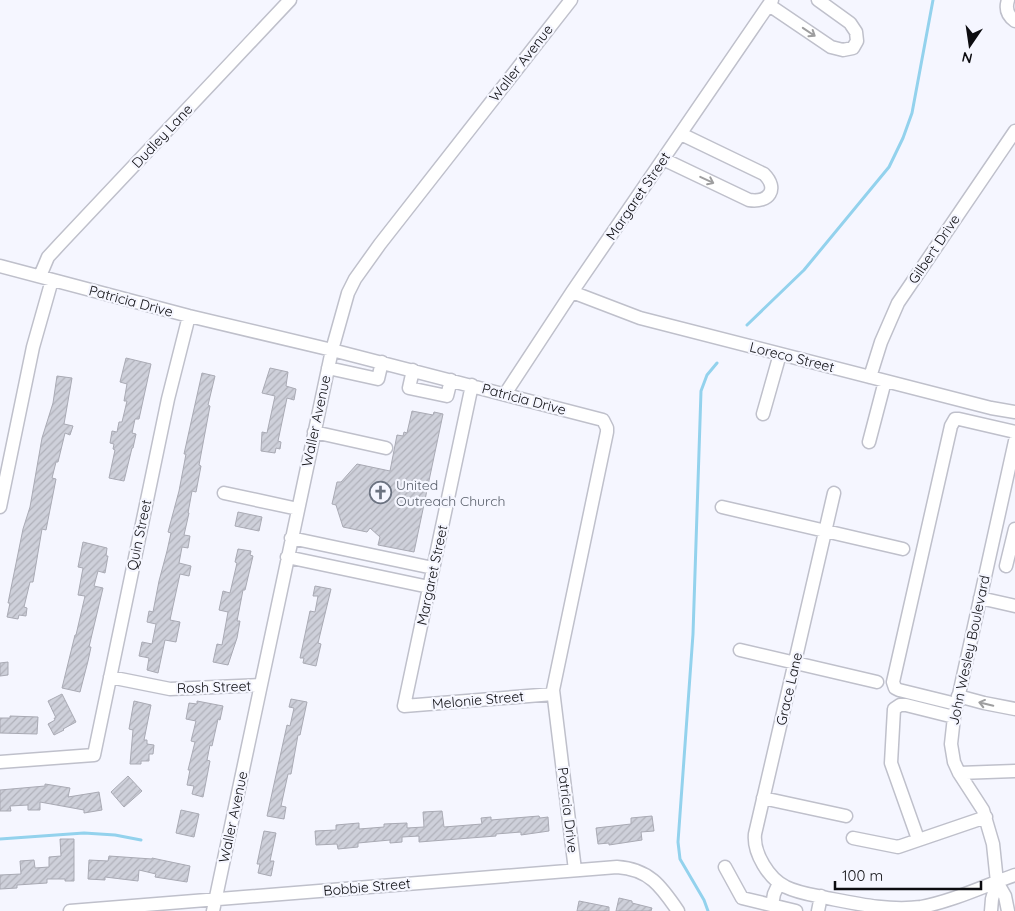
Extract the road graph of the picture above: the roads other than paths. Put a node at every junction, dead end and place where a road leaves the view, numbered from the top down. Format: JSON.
{"nodes":[{"id":1,"x":290,"y":0,"type":"edge"},
{"id":2,"x":571,"y":0,"type":"edge"},
{"id":3,"x":818,"y":0,"type":"edge"},
{"id":4,"x":1008,"y":0,"type":"edge"},
{"id":5,"x":771,"y":3,"type":"edge"},
{"id":6,"x":1015,"y":21,"type":"edge"},
{"id":7,"x":1015,"y":131,"type":"edge"},
{"id":8,"x":681,"y":134,"type":"junction"},
{"id":9,"x":663,"y":160,"type":"junction"},
{"id":10,"x":0,"y":266,"type":"edge"},
{"id":11,"x":46,"y":278,"type":"junction"},
{"id":12,"x":572,"y":292,"type":"junction"},
{"id":13,"x":189,"y":316,"type":"junction"},
{"id":14,"x":332,"y":350,"type":"junction"},
{"id":15,"x":780,"y":354,"type":"junction"},
{"id":16,"x":382,"y":362,"type":"junction"},
{"id":17,"x":328,"y":368,"type":"junction"},
{"id":18,"x":413,"y":370,"type":"junction"},
{"id":19,"x":870,"y":377,"type":"junction"},
{"id":20,"x":451,"y":380,"type":"junction"},
{"id":21,"x":885,"y":381,"type":"junction"},
{"id":22,"x":472,"y":385,"type":"junction"},
{"id":23,"x":505,"y":394,"type":"junction"},
{"id":24,"x":1015,"y":412,"type":"edge"},
{"id":25,"x":763,"y":414,"type":"dead end"},
{"id":26,"x":314,"y":432,"type":"junction"},
{"id":27,"x":1015,"y":432,"type":"edge"},
{"id":28,"x":1015,"y":441,"type":"edge"},
{"id":29,"x":869,"y":442,"type":"dead end"},
{"id":30,"x":386,"y":448,"type":"dead end"},
{"id":31,"x":224,"y":493,"type":"dead end"},
{"id":32,"x":834,"y":493,"type":"dead end"},
{"id":33,"x":0,"y":507,"type":"edge"},
{"id":34,"x":722,"y":507,"type":"dead end"},
{"id":35,"x":298,"y":509,"type":"junction"},
{"id":36,"x":1015,"y":529,"type":"edge"},
{"id":37,"x":826,"y":531,"type":"junction"},
{"id":38,"x":292,"y":538,"type":"junction"},
{"id":39,"x":903,"y":549,"type":"dead end"},
{"id":40,"x":368,"y":554,"type":"junction"},
{"id":41,"x":287,"y":557,"type":"junction"},
{"id":42,"x":988,"y":562,"type":"junction"},
{"id":43,"x":433,"y":568,"type":"junction"},
{"id":44,"x":1010,"y":569,"type":"edge"},
{"id":45,"x":365,"y":573,"type":"junction"},
{"id":46,"x":429,"y":587,"type":"junction"},
{"id":47,"x":980,"y":598,"type":"junction"},
{"id":48,"x":1015,"y":606,"type":"edge"},
{"id":49,"x":740,"y":650,"type":"dead end"},
{"id":50,"x":795,"y":664,"type":"junction"},
{"id":51,"x":110,"y":677,"type":"junction"},
{"id":52,"x":877,"y":682,"type":"dead end"},
{"id":53,"x":260,"y":685,"type":"junction"},
{"id":54,"x":553,"y":694,"type":"junction"},
{"id":55,"x":957,"y":700,"type":"junction"},
{"id":56,"x":404,"y":706,"type":"joint"},
{"id":57,"x":1015,"y":709,"type":"edge"},
{"id":58,"x":954,"y":717,"type":"junction"},
{"id":59,"x":0,"y":762,"type":"edge"},
{"id":60,"x":1015,"y":771,"type":"edge"},
{"id":61,"x":959,"y":774,"type":"junction"},
{"id":62,"x":763,"y":798,"type":"junction"},
{"id":63,"x":846,"y":816,"type":"dead end"},
{"id":64,"x":986,"y":817,"type":"junction"},
{"id":65,"x":854,"y":838,"type":"dead end"},
{"id":66,"x":918,"y":840,"type":"junction"},
{"id":67,"x":725,"y":867,"type":"dead end"},
{"id":68,"x":575,"y":870,"type":"junction"},
{"id":69,"x":1015,"y":875,"type":"edge"},
{"id":70,"x":777,"y":881,"type":"junction"},
{"id":71,"x":997,"y":882,"type":"junction"},
{"id":72,"x":821,"y":896,"type":"junction"},
{"id":73,"x":214,"y":905,"type":"edge"},
{"id":74,"x":772,"y":906,"type":"junction"},
{"id":75,"x":70,"y":911,"type":"edge"},
{"id":76,"x":678,"y":911,"type":"edge"},
{"id":77,"x":796,"y":911,"type":"edge"},
{"id":78,"x":818,"y":911,"type":"edge"},
{"id":79,"x":992,"y":911,"type":"edge"},
{"id":80,"x":1008,"y":911,"type":"edge"}],
"edges":[{"from":1,"to":11,"type":"street","name":"Dudley Lane"},
{"from":2,"to":14,"type":"street","name":"Waller Avenue"},
{"from":5,"to":3,"type":"street","one_way":true},
{"from":4,"to":6,"type":"street"},
{"from":5,"to":8,"type":"street","name":"Margaret Street"},
{"from":7,"to":19,"type":"street","name":"Gilbert Drive"},
{"from":8,"to":9,"type":"street","name":"Margaret Street"},
{"from":9,"to":8,"type":"street","one_way":true},
{"from":9,"to":12,"type":"street","name":"Margaret Street"},
{"from":10,"to":11,"type":"street","name":"Patricia Drive"},
{"from":11,"to":13,"type":"street","name":"Patricia Drive"},
{"from":11,"to":33,"type":"street","name":"Dudley Lane"},
{"from":12,"to":15,"type":"street","name":"Loreco Street"},
{"from":12,"to":23,"type":"street","name":"Margaret Street"},
{"from":13,"to":14,"type":"street","name":"Patricia Drive"},
{"from":13,"to":51,"type":"street","name":"Quin Street"},
{"from":14,"to":16,"type":"street","name":"Patricia Drive"},
{"from":14,"to":17,"type":"street","name":"Waller Avenue"},
{"from":15,"to":19,"type":"street","name":"Loreco Street"},
{"from":15,"to":25,"type":"street"},
{"from":16,"to":17,"type":"street"},
{"from":16,"to":18,"type":"street","name":"Patricia Drive"},
{"from":17,"to":26,"type":"street","name":"Waller Avenue"},
{"from":18,"to":20,"type":"street","name":"Patricia Drive"},
{"from":18,"to":20,"type":"street"},
{"from":19,"to":21,"type":"street","name":"Loreco Street"},
{"from":20,"to":22,"type":"street","name":"Patricia Drive"},
{"from":21,"to":24,"type":"street","name":"Loreco Street"},
{"from":21,"to":29,"type":"street"},
{"from":22,"to":23,"type":"street","name":"Patricia Drive"},
{"from":22,"to":43,"type":"street","name":"Margaret Street"},
{"from":23,"to":54,"type":"street","name":"Patricia Drive"},
{"from":26,"to":30,"type":"street"},
{"from":26,"to":35,"type":"street","name":"Waller Avenue"},
{"from":27,"to":55,"type":"street"},
{"from":28,"to":42,"type":"street","name":"John Wesley Boulevard"},
{"from":31,"to":35,"type":"street"},
{"from":32,"to":37,"type":"street","name":"Grace Lane"},
{"from":34,"to":37,"type":"street"},
{"from":35,"to":38,"type":"street","name":"Waller Avenue"},
{"from":36,"to":44,"type":"street"},
{"from":37,"to":39,"type":"street"},
{"from":37,"to":50,"type":"street","name":"Grace Lane"},
{"from":38,"to":40,"type":"street"},
{"from":38,"to":41,"type":"street","name":"Waller Avenue"},
{"from":40,"to":43,"type":"street"},
{"from":40,"to":45,"type":"street"},
{"from":41,"to":45,"type":"street"},
{"from":41,"to":53,"type":"street","name":"Waller Avenue"},
{"from":42,"to":44,"type":"street"},
{"from":42,"to":47,"type":"street","name":"John Wesley Boulevard"},
{"from":43,"to":46,"type":"street","name":"Margaret Street"},
{"from":45,"to":46,"type":"street"},
{"from":46,"to":56,"type":"street","name":"Margaret Street"},
{"from":47,"to":48,"type":"street"},
{"from":47,"to":55,"type":"street","name":"John Wesley Boulevard"},
{"from":49,"to":50,"type":"street"},
{"from":50,"to":52,"type":"street"},
{"from":50,"to":62,"type":"street","name":"Grace Lane"},
{"from":51,"to":53,"type":"street","name":"Rosh Street"},
{"from":51,"to":59,"type":"street","name":"Quin Street"},
{"from":53,"to":73,"type":"street","name":"Waller Avenue"},
{"from":54,"to":56,"type":"street","name":"Melonie Street"},
{"from":54,"to":68,"type":"street","name":"Patricia Drive"},
{"from":57,"to":55,"type":"street","one_way":true},
{"from":55,"to":58,"type":"street","name":"John Wesley Boulevard"},
{"from":58,"to":61,"type":"street","name":"John Wesley Boulevard"},
{"from":58,"to":66,"type":"street"},
{"from":60,"to":61,"type":"street"},
{"from":61,"to":64,"type":"street","name":"John Wesley Boulevard"},
{"from":62,"to":63,"type":"street"},
{"from":62,"to":70,"type":"street","name":"Grace Lane"},
{"from":64,"to":66,"type":"street"},
{"from":64,"to":71,"type":"street","name":"John Wesley Boulevard"},
{"from":65,"to":66,"type":"street"},
{"from":67,"to":74,"type":"street"},
{"from":68,"to":73,"type":"street","name":"Bobbie Street"},
{"from":68,"to":76,"type":"street","name":"Bobbie Street"},
{"from":69,"to":71,"type":"street"},
{"from":70,"to":72,"type":"street"},
{"from":70,"to":74,"type":"street"},
{"from":71,"to":72,"type":"street"},
{"from":71,"to":79,"type":"street","name":"John Wesley Boulevard"},
{"from":71,"to":80,"type":"street","name":"John Wesley Boulevard"},
{"from":72,"to":78,"type":"street"},
{"from":73,"to":75,"type":"street","name":"Bobbie Street"},
{"from":74,"to":77,"type":"street"}]}
